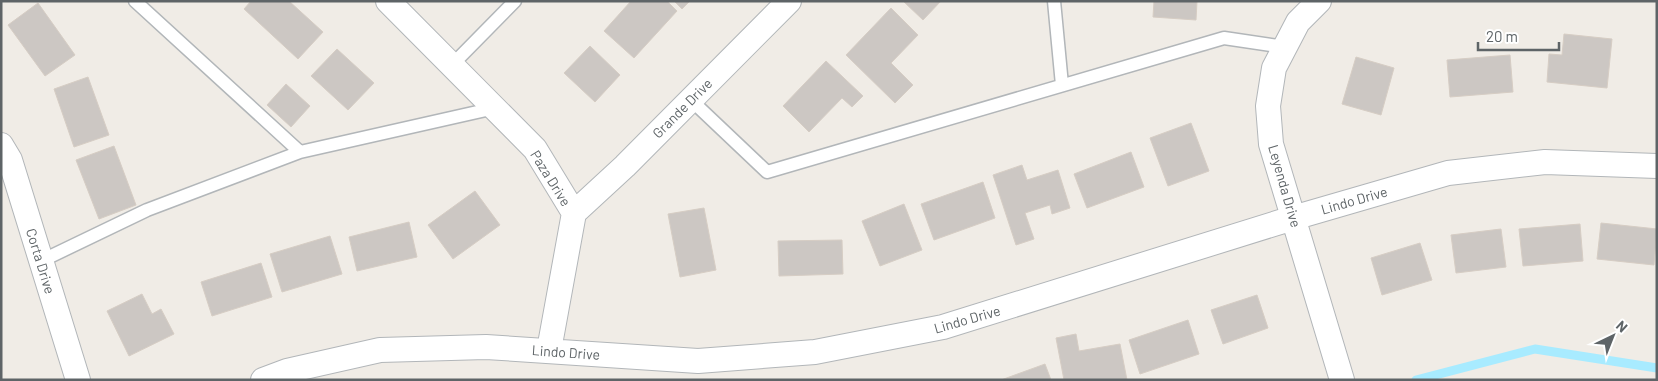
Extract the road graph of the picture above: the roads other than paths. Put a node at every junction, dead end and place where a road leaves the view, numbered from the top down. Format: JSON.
{"nodes":[{"id":1,"x":135,"y":1,"type":"edge"},
{"id":2,"x":388,"y":1,"type":"edge"},
{"id":3,"x":515,"y":1,"type":"edge"},
{"id":4,"x":789,"y":1,"type":"edge"},
{"id":5,"x":1054,"y":1,"type":"edge"},
{"id":6,"x":1319,"y":1,"type":"edge"},
{"id":7,"x":1285,"y":47,"type":"junction"},
{"id":8,"x":452,"y":65,"type":"junction"},
{"id":9,"x":1062,"y":85,"type":"junction"},
{"id":10,"x":691,"y":100,"type":"junction"},
{"id":11,"x":495,"y":108,"type":"junction"},
{"id":12,"x":1,"y":144,"type":"edge"},
{"id":13,"x":300,"y":152,"type":"junction"},
{"id":14,"x":1657,"y":166,"type":"edge"},
{"id":15,"x":574,"y":213,"type":"junction"},
{"id":16,"x":1293,"y":218,"type":"junction"},
{"id":17,"x":41,"y":261,"type":"junction"},
{"id":18,"x":550,"y":350,"type":"junction"},
{"id":19,"x":78,"y":380,"type":"edge"},
{"id":20,"x":263,"y":380,"type":"edge"},
{"id":21,"x":1342,"y":380,"type":"edge"}],
"edges":[{"from":1,"to":13,"type":"lane"},
{"from":2,"to":8,"type":"street","name":"Paza Drive"},
{"from":3,"to":8,"type":"lane"},
{"from":4,"to":10,"type":"street","name":"Grande Drive"},
{"from":5,"to":9,"type":"lane"},
{"from":6,"to":7,"type":"street","name":"Leyenda Drive"},
{"from":7,"to":9,"type":"lane"},
{"from":7,"to":16,"type":"street","name":"Leyenda Drive"},
{"from":8,"to":11,"type":"street","name":"Paza Drive"},
{"from":9,"to":10,"type":"lane"},
{"from":10,"to":15,"type":"street","name":"Grande Drive"},
{"from":11,"to":13,"type":"lane"},
{"from":11,"to":15,"type":"street","name":"Paza Drive"},
{"from":12,"to":17,"type":"street","name":"Corta Drive"},
{"from":13,"to":17,"type":"lane"},
{"from":14,"to":16,"type":"street","name":"Lindo Drive"},
{"from":15,"to":18,"type":"street","name":"Paza Drive"},
{"from":16,"to":18,"type":"street","name":"Lindo Drive"},
{"from":16,"to":21,"type":"street","name":"Leyenda Drive"},
{"from":17,"to":19,"type":"street","name":"Corta Drive"},
{"from":18,"to":20,"type":"street","name":"Lindo Drive"}]}
